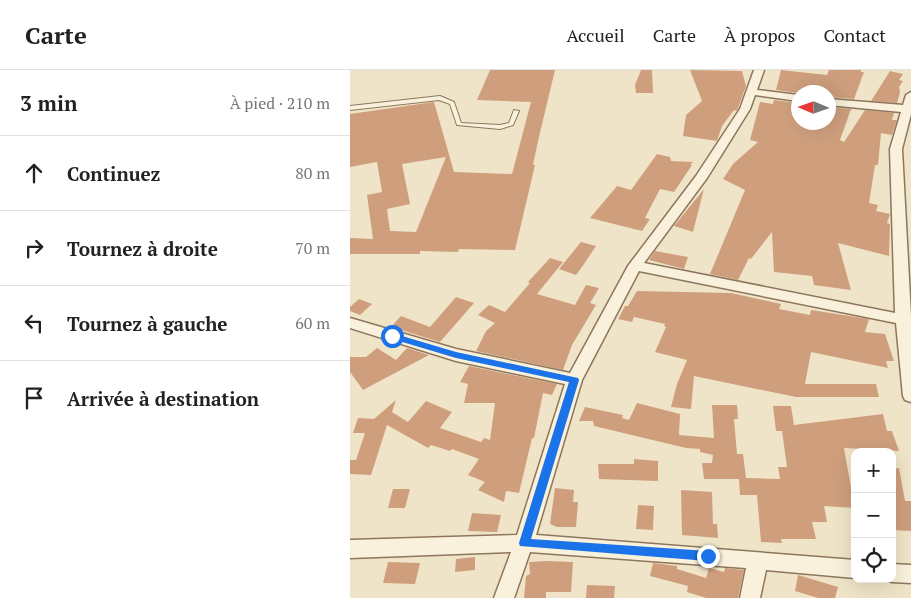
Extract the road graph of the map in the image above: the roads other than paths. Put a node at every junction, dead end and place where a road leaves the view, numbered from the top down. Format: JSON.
{"nodes":[{"id":1,"x":759,"y":70,"type":"edge"},
{"id":2,"x":752,"y":92,"type":"junction"},
{"id":3,"x":911,"y":95,"type":"edge"},
{"id":4,"x":791,"y":97,"type":"edge"},
{"id":5,"x":836,"y":103,"type":"edge"},
{"id":6,"x":350,"y":108,"type":"edge"},
{"id":7,"x":516,"y":111,"type":"dead end"},
{"id":8,"x":908,"y":114,"type":"edge"},
{"id":9,"x":636,"y":266,"type":"junction"},
{"id":10,"x":907,"y":321,"type":"edge"},
{"id":11,"x":350,"y":323,"type":"edge"},
{"id":12,"x":574,"y":380,"type":"junction"},
{"id":13,"x":911,"y":396,"type":"edge"},
{"id":14,"x":524,"y":543,"type":"junction"},
{"id":15,"x":350,"y":549,"type":"edge"},
{"id":16,"x":758,"y":560,"type":"junction"},
{"id":17,"x":851,"y":569,"type":"edge"},
{"id":18,"x":896,"y":572,"type":"edge"},
{"id":19,"x":911,"y":574,"type":"edge"},
{"id":20,"x":504,"y":598,"type":"edge"},
{"id":21,"x":750,"y":598,"type":"edge"}],
"edges":[{"from":1,"to":2,"type":"street"},
{"from":2,"to":4,"type":"street"},
{"from":2,"to":9,"type":"street"},
{"from":3,"to":8,"type":"street"},
{"from":5,"to":8,"type":"street"},
{"from":6,"to":7,"type":"lane"},
{"from":8,"to":10,"type":"street"},
{"from":9,"to":10,"type":"street"},
{"from":9,"to":12,"type":"street"},
{"from":10,"to":13,"type":"street"},
{"from":11,"to":12,"type":"street"},
{"from":12,"to":14,"type":"street"},
{"from":14,"to":15,"type":"street"},
{"from":14,"to":16,"type":"street"},
{"from":14,"to":20,"type":"street"},
{"from":16,"to":17,"type":"street"},
{"from":16,"to":21,"type":"street"},
{"from":18,"to":19,"type":"street"}]}
